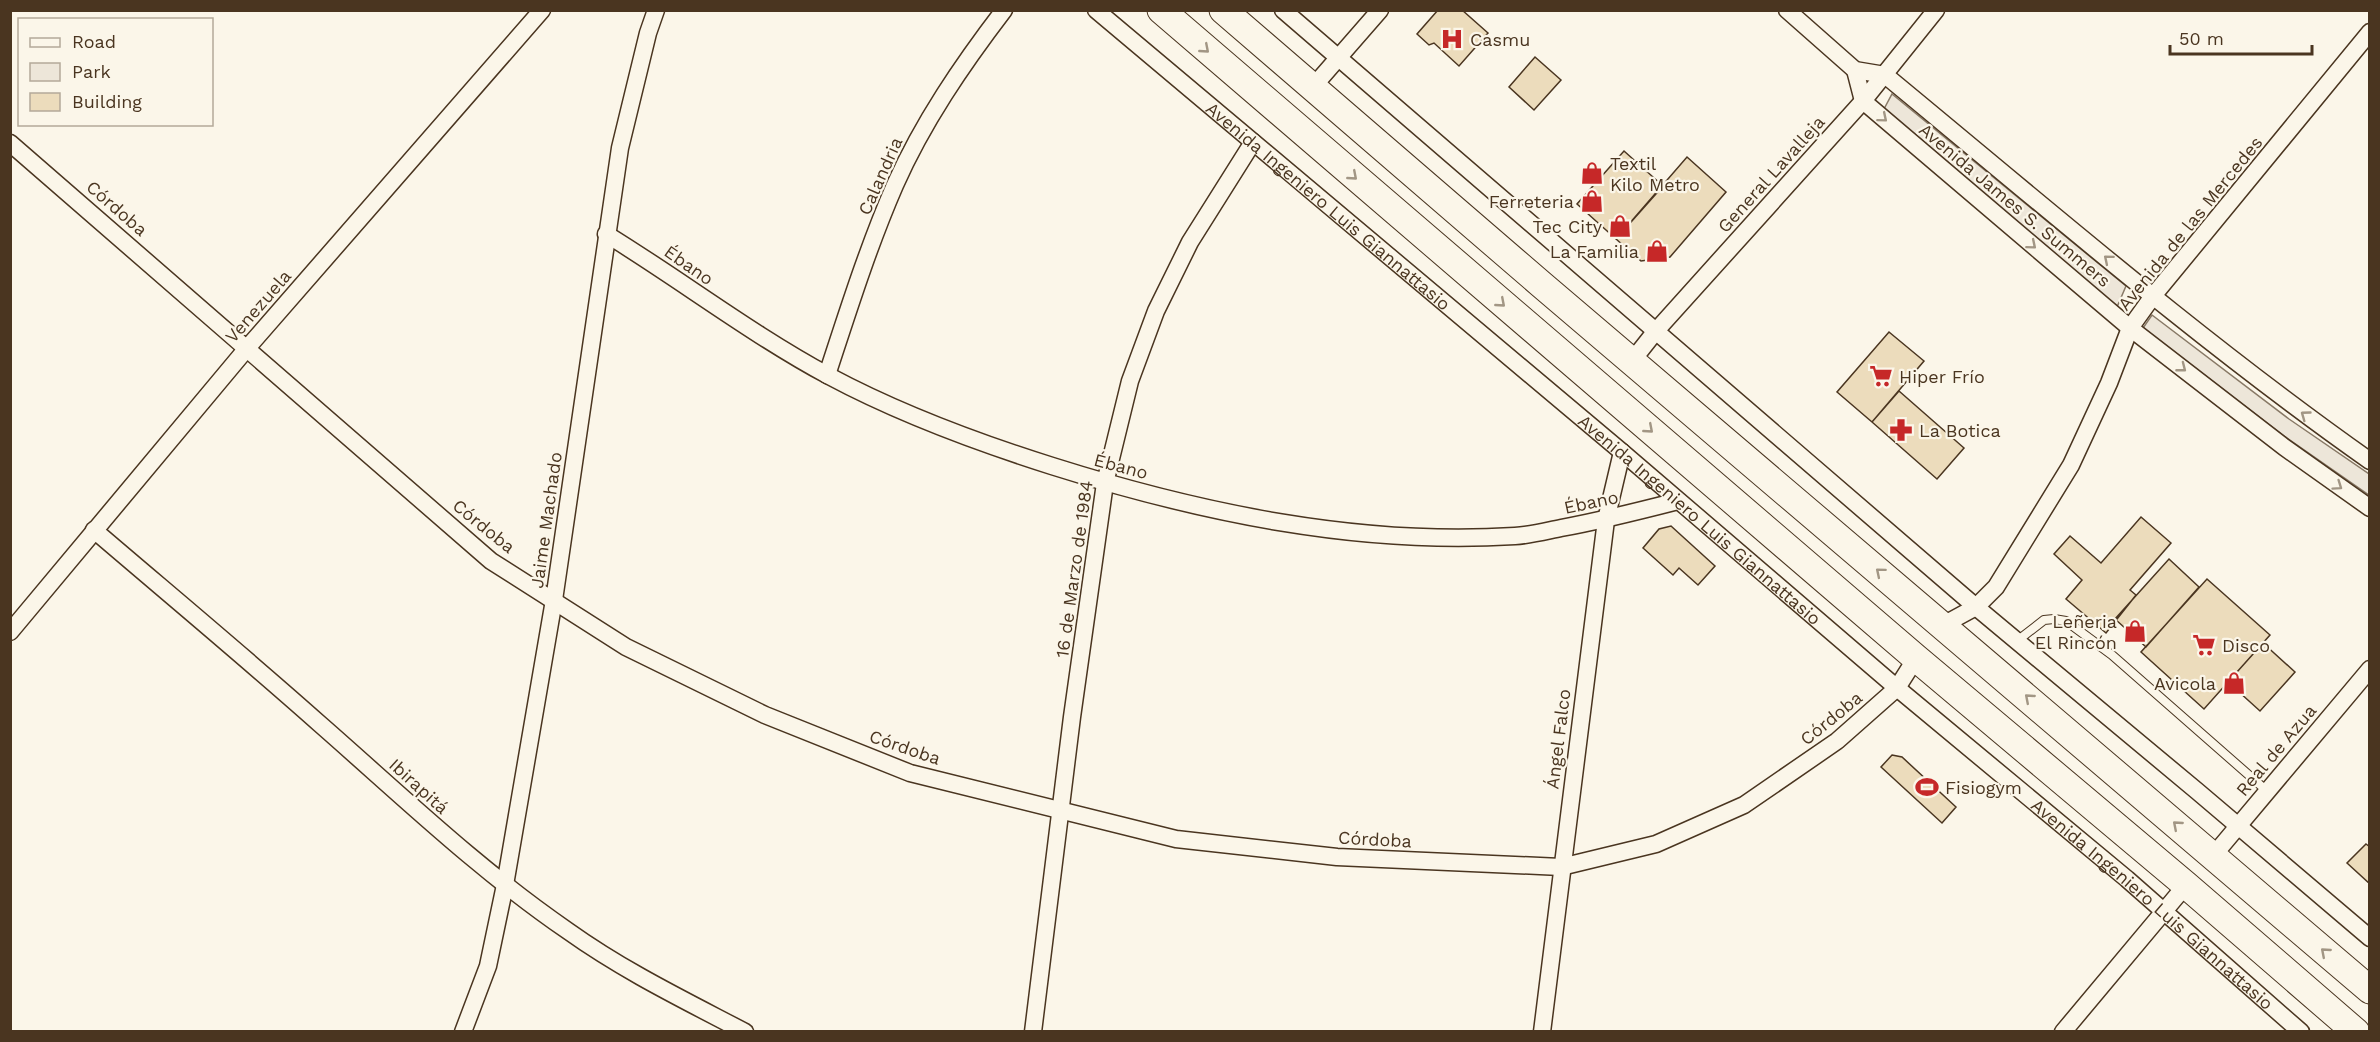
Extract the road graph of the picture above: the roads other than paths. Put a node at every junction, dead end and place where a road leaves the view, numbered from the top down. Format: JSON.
{"nodes":[{"id":1,"x":542,"y":10,"type":"edge"},
{"id":2,"x":656,"y":10,"type":"edge"},
{"id":3,"x":1004,"y":10,"type":"edge"},
{"id":4,"x":1096,"y":10,"type":"edge"},
{"id":5,"x":1161,"y":10,"type":"edge"},
{"id":6,"x":1223,"y":10,"type":"edge"},
{"id":7,"x":1283,"y":10,"type":"edge"},
{"id":8,"x":1380,"y":10,"type":"edge"},
{"id":9,"x":1787,"y":10,"type":"edge"},
{"id":10,"x":1936,"y":10,"type":"edge"},
{"id":11,"x":2370,"y":32,"type":"edge"},
{"id":12,"x":1339,"y":58,"type":"junction"},
{"id":13,"x":1855,"y":70,"type":"junction"},
{"id":14,"x":1885,"y":75,"type":"junction"},
{"id":15,"x":1312,"y":88,"type":"junction"},
{"id":16,"x":1863,"y":101,"type":"junction"},
{"id":17,"x":10,"y":142,"type":"edge"},
{"id":18,"x":1253,"y":142,"type":"junction"},
{"id":19,"x":606,"y":234,"type":"junction"},
{"id":20,"x":2153,"y":296,"type":"junction"},
{"id":21,"x":2130,"y":328,"type":"junction"},
{"id":22,"x":1655,"y":332,"type":"junction"},
{"id":23,"x":248,"y":347,"type":"junction"},
{"id":24,"x":1632,"y":361,"type":"junction"},
{"id":25,"x":828,"y":375,"type":"junction"},
{"id":26,"x":1622,"y":452,"type":"junction"},
{"id":27,"x":2370,"y":462,"type":"edge"},
{"id":28,"x":1106,"y":483,"type":"junction"},
{"id":29,"x":1678,"y":501,"type":"junction"},
{"id":30,"x":2370,"y":508,"type":"edge"},
{"id":31,"x":1606,"y":520,"type":"junction"},
{"id":32,"x":94,"y":530,"type":"junction"},
{"id":33,"x":554,"y":600,"type":"junction"},
{"id":34,"x":1976,"y":607,"type":"junction"},
{"id":35,"x":1943,"y":626,"type":"junction"},
{"id":36,"x":10,"y":632,"type":"edge"},
{"id":37,"x":2017,"y":641,"type":"junction"},
{"id":38,"x":1916,"y":658,"type":"junction"},
{"id":39,"x":2370,"y":669,"type":"edge"},
{"id":40,"x":1897,"y":688,"type":"junction"},
{"id":41,"x":2268,"y":791,"type":"junction"},
{"id":42,"x":1061,"y":811,"type":"junction"},
{"id":43,"x":2238,"y":826,"type":"junction"},
{"id":44,"x":2213,"y":856,"type":"junction"},
{"id":45,"x":1561,"y":867,"type":"junction"},
{"id":46,"x":505,"y":885,"type":"junction"},
{"id":47,"x":2186,"y":885,"type":"junction"},
{"id":48,"x":2164,"y":911,"type":"junction"},
{"id":49,"x":2370,"y":938,"type":"edge"},
{"id":50,"x":2370,"y":990,"type":"edge"},
{"id":51,"x":463,"y":1032,"type":"edge"},
{"id":52,"x":745,"y":1032,"type":"edge"},
{"id":53,"x":1033,"y":1032,"type":"edge"},
{"id":54,"x":1542,"y":1032,"type":"edge"},
{"id":55,"x":2063,"y":1032,"type":"edge"},
{"id":56,"x":2301,"y":1032,"type":"edge"},
{"id":57,"x":2356,"y":1032,"type":"edge"}],
"edges":[{"from":1,"to":23,"type":"street","name":"Venezuela"},
{"from":2,"to":19,"type":"street","name":"Jaime Machado"},
{"from":3,"to":25,"type":"street","name":"Calandria"},
{"from":4,"to":18,"type":"street","name":"Avenida Ingeniero Luis Giannattasio"},
{"from":5,"to":38,"type":"main road","name":"Avenida Ingeniero Luis Giannattasio","one_way":true},
{"from":6,"to":15,"type":"main road"},
{"from":7,"to":12,"type":"street"},
{"from":8,"to":12,"type":"street"},
{"from":9,"to":13,"type":"street"},
{"from":10,"to":14,"type":"street","name":"General Lavalleja"},
{"from":11,"to":20,"type":"street","name":"Avenida de las Mercedes"},
{"from":12,"to":15,"type":"street"},
{"from":12,"to":22,"type":"street"},
{"from":13,"to":14,"type":"street"},
{"from":13,"to":16,"type":"street"},
{"from":14,"to":16,"type":"street","name":"General Lavalleja"},
{"from":20,"to":14,"type":"street","name":"Avenida James S. Summers","one_way":true},
{"from":15,"to":24,"type":"main road"},
{"from":16,"to":21,"type":"street","name":"Avenida James S. Summers","one_way":true},
{"from":16,"to":22,"type":"street","name":"General Lavalleja"},
{"from":17,"to":23,"type":"street","name":"Córdoba"},
{"from":18,"to":26,"type":"street","name":"Avenida Ingeniero Luis Giannattasio"},
{"from":18,"to":28,"type":"street","name":"16 de Marzo de 1984"},
{"from":19,"to":25,"type":"street","name":"Ébano"},
{"from":19,"to":33,"type":"street","name":"Jaime Machado"},
{"from":20,"to":21,"type":"street","name":"Avenida de las Mercedes"},
{"from":27,"to":20,"type":"street","name":"Avenida James S. Summers","one_way":true},
{"from":21,"to":30,"type":"street","name":"Avenida James S. Summers","one_way":true},
{"from":21,"to":34,"type":"street","name":"Avenida de las Mercedes"},
{"from":22,"to":24,"type":"street","name":"General Lavalleja"},
{"from":22,"to":34,"type":"street"},
{"from":23,"to":32,"type":"street","name":"Venezuela"},
{"from":23,"to":33,"type":"street","name":"Córdoba"},
{"from":35,"to":24,"type":"main road","one_way":true},
{"from":25,"to":28,"type":"street","name":"Ébano"},
{"from":26,"to":29,"type":"street","name":"Avenida Ingeniero Luis Giannattasio"},
{"from":26,"to":31,"type":"street","name":"Ángel Falco"},
{"from":28,"to":31,"type":"street","name":"Ébano"},
{"from":28,"to":42,"type":"street","name":"16 de Marzo de 1984"},
{"from":29,"to":31,"type":"street","name":"Ébano"},
{"from":29,"to":40,"type":"street","name":"Avenida Ingeniero Luis Giannattasio"},
{"from":31,"to":45,"type":"street","name":"Ángel Falco"},
{"from":32,"to":36,"type":"street","name":"Venezuela"},
{"from":32,"to":46,"type":"street","name":"Ibirapitá"},
{"from":33,"to":42,"type":"street","name":"Córdoba"},
{"from":33,"to":46,"type":"street","name":"Jaime Machado"},
{"from":34,"to":35,"type":"street","name":"Avenida de las Mercedes"},
{"from":34,"to":37,"type":"street"},
{"from":44,"to":35,"type":"main road","one_way":true},
{"from":37,"to":41,"type":"lane"},
{"from":37,"to":43,"type":"street"},
{"from":38,"to":40,"type":"street","name":"Córdoba"},
{"from":38,"to":47,"type":"main road","name":"Avenida Ingeniero Luis Giannattasio"},
{"from":39,"to":41,"type":"street","name":"Real de Azua"},
{"from":40,"to":45,"type":"street","name":"Córdoba"},
{"from":40,"to":48,"type":"street","name":"Avenida Ingeniero Luis Giannattasio"},
{"from":41,"to":43,"type":"street","name":"Real de Azua"},
{"from":42,"to":45,"type":"street","name":"Córdoba"},
{"from":42,"to":53,"type":"street","name":"16 de Marzo de 1984"},
{"from":43,"to":44,"type":"street","name":"Real de Azua"},
{"from":43,"to":49,"type":"street"},
{"from":50,"to":44,"type":"main road","one_way":true},
{"from":45,"to":54,"type":"street","name":"Ángel Falco"},
{"from":46,"to":51,"type":"street","name":"Jaime Machado"},
{"from":46,"to":52,"type":"street","name":"Ibirapitá"},
{"from":47,"to":48,"type":"street"},
{"from":47,"to":57,"type":"main road","name":"Avenida Ingeniero Luis Giannattasio"},
{"from":48,"to":55,"type":"street"},
{"from":48,"to":56,"type":"street","name":"Avenida Ingeniero Luis Giannattasio"}]}
